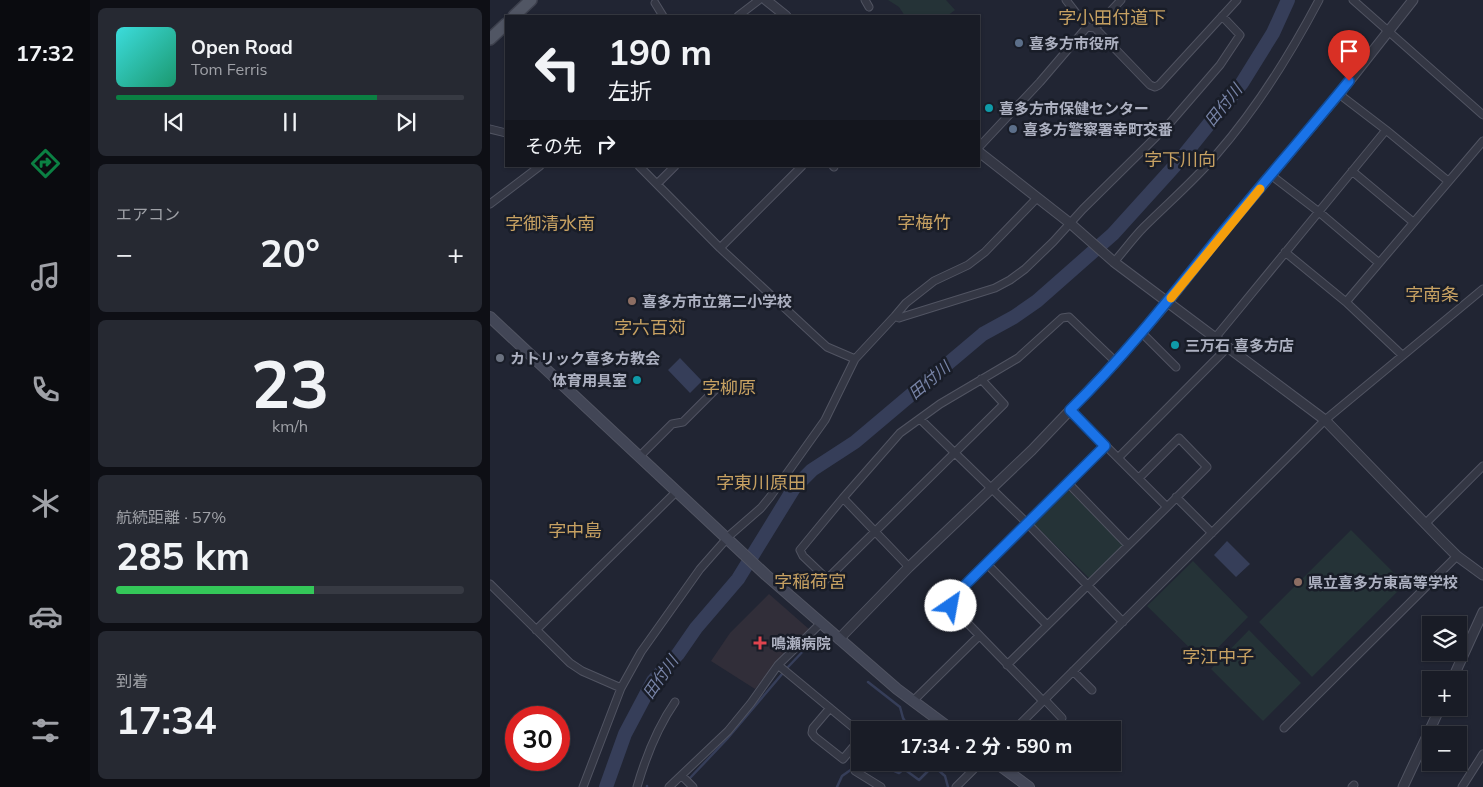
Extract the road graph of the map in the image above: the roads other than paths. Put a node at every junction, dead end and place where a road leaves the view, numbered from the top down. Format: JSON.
{"nodes":[{"id":1,"x":531,"y":0,"type":"edge"},
{"id":2,"x":759,"y":0,"type":"edge"},
{"id":3,"x":766,"y":0,"type":"edge"},
{"id":4,"x":1066,"y":0,"type":"edge"},
{"id":5,"x":1121,"y":0,"type":"edge"},
{"id":6,"x":1237,"y":0,"type":"edge"},
{"id":7,"x":1319,"y":0,"type":"edge"},
{"id":8,"x":1353,"y":0,"type":"edge"},
{"id":9,"x":1413,"y":0,"type":"edge"},
{"id":10,"x":655,"y":3,"type":"dead end"},
{"id":11,"x":515,"y":15,"type":"edge"},
{"id":12,"x":662,"y":15,"type":"edge"},
{"id":13,"x":739,"y":15,"type":"edge"},
{"id":14,"x":785,"y":15,"type":"edge"},
{"id":15,"x":1222,"y":16,"type":"junction"},
{"id":16,"x":505,"y":25,"type":"edge"},
{"id":17,"x":1091,"y":28,"type":"junction"},
{"id":18,"x":1388,"y":31,"type":"junction"},
{"id":19,"x":490,"y":39,"type":"edge"},
{"id":20,"x":1339,"y":94,"type":"junction"},
{"id":21,"x":1483,"y":115,"type":"edge"},
{"id":22,"x":490,"y":129,"type":"edge"},
{"id":23,"x":1386,"y":130,"type":"junction"},
{"id":24,"x":505,"y":133,"type":"edge"},
{"id":25,"x":1483,"y":141,"type":"edge"},
{"id":26,"x":980,"y":146,"type":"edge"},
{"id":27,"x":980,"y":153,"type":"edge"},
{"id":28,"x":539,"y":167,"type":"edge"},
{"id":29,"x":640,"y":167,"type":"edge"},
{"id":30,"x":674,"y":167,"type":"edge"},
{"id":31,"x":801,"y":167,"type":"edge"},
{"id":32,"x":1352,"y":171,"type":"junction"},
{"id":33,"x":1271,"y":175,"type":"junction"},
{"id":34,"x":1448,"y":181,"type":"junction"},
{"id":35,"x":657,"y":184,"type":"junction"},
{"id":36,"x":1037,"y":198,"type":"junction"},
{"id":37,"x":490,"y":204,"type":"edge"},
{"id":38,"x":1319,"y":212,"type":"junction"},
{"id":39,"x":1413,"y":222,"type":"junction"},
{"id":40,"x":1070,"y":224,"type":"junction"},
{"id":41,"x":720,"y":248,"type":"junction"},
{"id":42,"x":1285,"y":252,"type":"junction"},
{"id":43,"x":1111,"y":259,"type":"junction"},
{"id":44,"x":1379,"y":263,"type":"junction"},
{"id":45,"x":1483,"y":289,"type":"edge"},
{"id":46,"x":1346,"y":302,"type":"junction"},
{"id":47,"x":1167,"y":303,"type":"junction"},
{"id":48,"x":895,"y":316,"type":"junction"},
{"id":49,"x":490,"y":317,"type":"edge"},
{"id":50,"x":1141,"y":332,"type":"junction"},
{"id":51,"x":1215,"y":338,"type":"junction"},
{"id":52,"x":1228,"y":348,"type":"junction"},
{"id":53,"x":1402,"y":355,"type":"junction"},
{"id":54,"x":855,"y":359,"type":"junction"},
{"id":55,"x":1116,"y":362,"type":"junction"},
{"id":56,"x":1176,"y":367,"type":"dead end"},
{"id":57,"x":981,"y":379,"type":"junction"},
{"id":58,"x":720,"y":385,"type":"dead end"},
{"id":59,"x":1070,"y":410,"type":"junction"},
{"id":60,"x":920,"y":419,"type":"junction"},
{"id":61,"x":1325,"y":420,"type":"junction"},
{"id":62,"x":1105,"y":446,"type":"junction"},
{"id":63,"x":954,"y":452,"type":"junction"},
{"id":64,"x":640,"y":456,"type":"junction"},
{"id":65,"x":1118,"y":458,"type":"junction"},
{"id":66,"x":1483,"y":466,"type":"edge"},
{"id":67,"x":1139,"y":478,"type":"junction"},
{"id":68,"x":1068,"y":484,"type":"junction"},
{"id":69,"x":991,"y":490,"type":"junction"},
{"id":70,"x":678,"y":491,"type":"junction"},
{"id":71,"x":1176,"y":497,"type":"junction"},
{"id":72,"x":843,"y":498,"type":"junction"},
{"id":73,"x":1167,"y":507,"type":"junction"},
{"id":74,"x":1028,"y":524,"type":"junction"},
{"id":75,"x":1425,"y":524,"type":"junction"},
{"id":76,"x":875,"y":532,"type":"junction"},
{"id":77,"x":1212,"y":533,"type":"junction"},
{"id":78,"x":727,"y":539,"type":"junction"},
{"id":79,"x":1128,"y":545,"type":"junction"},
{"id":80,"x":1457,"y":556,"type":"junction"},
{"id":81,"x":987,"y":564,"type":"junction"},
{"id":82,"x":910,"y":567,"type":"junction"},
{"id":83,"x":1483,"y":575,"type":"edge"},
{"id":84,"x":490,"y":584,"type":"edge"},
{"id":85,"x":1088,"y":585,"type":"junction"},
{"id":86,"x":1483,"y":612,"type":"edge"},
{"id":87,"x":1123,"y":622,"type":"junction"},
{"id":88,"x":822,"y":623,"type":"junction"},
{"id":89,"x":1047,"y":625,"type":"junction"},
{"id":90,"x":536,"y":630,"type":"junction"},
{"id":91,"x":978,"y":636,"type":"junction"},
{"id":92,"x":839,"y":639,"type":"junction"},
{"id":93,"x":778,"y":665,"type":"junction"},
{"id":94,"x":1007,"y":665,"type":"junction"},
{"id":95,"x":1073,"y":671,"type":"junction"},
{"id":96,"x":1456,"y":671,"type":"edge"},
{"id":97,"x":621,"y":688,"type":"junction"},
{"id":98,"x":1092,"y":690,"type":"dead end"},
{"id":99,"x":1044,"y":700,"type":"junction"},
{"id":100,"x":913,"y":701,"type":"junction"},
{"id":101,"x":675,"y":702,"type":"dead end"},
{"id":102,"x":830,"y":708,"type":"junction"},
{"id":103,"x":1436,"y":716,"type":"edge"},
{"id":104,"x":1062,"y":718,"type":"dead end"},
{"id":105,"x":940,"y":721,"type":"edge"},
{"id":106,"x":1023,"y":721,"type":"edge"},
{"id":107,"x":851,"y":726,"type":"edge"},
{"id":108,"x":1284,"y":728,"type":"dead end"},
{"id":109,"x":851,"y":750,"type":"edge"},
{"id":110,"x":1483,"y":754,"type":"edge"},
{"id":111,"x":855,"y":771,"type":"dead end"},
{"id":112,"x":972,"y":771,"type":"edge"},
{"id":113,"x":1007,"y":771,"type":"edge"},
{"id":114,"x":682,"y":776,"type":"junction"},
{"id":115,"x":583,"y":787,"type":"edge"},
{"id":116,"x":637,"y":787,"type":"edge"},
{"id":117,"x":669,"y":787,"type":"edge"},
{"id":118,"x":693,"y":787,"type":"edge"},
{"id":119,"x":881,"y":787,"type":"edge"},
{"id":120,"x":956,"y":787,"type":"edge"},
{"id":121,"x":1029,"y":787,"type":"edge"},
{"id":122,"x":1403,"y":787,"type":"edge"},
{"id":123,"x":1462,"y":787,"type":"edge"}],
"edges":[{"from":1,"to":11,"type":"main road"},
{"from":2,"to":13,"type":"street"},
{"from":3,"to":14,"type":"street"},
{"from":4,"to":17,"type":"street"},
{"from":5,"to":17,"type":"street"},
{"from":6,"to":15,"type":"street"},
{"from":7,"to":43,"type":"street"},
{"from":8,"to":18,"type":"street"},
{"from":9,"to":18,"type":"street"},
{"from":10,"to":12,"type":"street"},
{"from":15,"to":17,"type":"street"},
{"from":15,"to":40,"type":"street"},
{"from":16,"to":19,"type":"main road"},
{"from":17,"to":26,"type":"street"},
{"from":18,"to":20,"type":"street"},
{"from":18,"to":21,"type":"street"},
{"from":20,"to":23,"type":"street"},
{"from":20,"to":33,"type":"street"},
{"from":22,"to":24,"type":"street"},
{"from":23,"to":32,"type":"street"},
{"from":23,"to":34,"type":"street"},
{"from":25,"to":34,"type":"street"},
{"from":27,"to":36,"type":"street"},
{"from":28,"to":37,"type":"street"},
{"from":29,"to":35,"type":"street"},
{"from":30,"to":35,"type":"street"},
{"from":31,"to":41,"type":"street"},
{"from":32,"to":38,"type":"street"},
{"from":32,"to":39,"type":"street"},
{"from":33,"to":38,"type":"street"},
{"from":33,"to":47,"type":"street"},
{"from":34,"to":39,"type":"street"},
{"from":35,"to":41,"type":"street"},
{"from":36,"to":40,"type":"street"},
{"from":36,"to":48,"type":"street"},
{"from":38,"to":42,"type":"street"},
{"from":38,"to":44,"type":"street"},
{"from":39,"to":44,"type":"street"},
{"from":40,"to":43,"type":"street"},
{"from":40,"to":48,"type":"street"},
{"from":41,"to":54,"type":"street"},
{"from":42,"to":46,"type":"street"},
{"from":42,"to":51,"type":"street"},
{"from":43,"to":47,"type":"street"},
{"from":44,"to":46,"type":"street"},
{"from":45,"to":53,"type":"street"},
{"from":46,"to":53,"type":"street"},
{"from":47,"to":50,"type":"street"},
{"from":47,"to":51,"type":"street"},
{"from":48,"to":54,"type":"street"},
{"from":49,"to":64,"type":"main road"},
{"from":50,"to":55,"type":"street"},
{"from":50,"to":56,"type":"street"},
{"from":51,"to":52,"type":"street"},
{"from":52,"to":61,"type":"street"},
{"from":52,"to":65,"type":"street"},
{"from":53,"to":61,"type":"street"},
{"from":54,"to":78,"type":"street"},
{"from":55,"to":57,"type":"street"},
{"from":55,"to":59,"type":"street"},
{"from":57,"to":60,"type":"street"},
{"from":57,"to":63,"type":"street"},
{"from":58,"to":64,"type":"street"},
{"from":59,"to":62,"type":"street"},
{"from":59,"to":69,"type":"street"},
{"from":60,"to":63,"type":"street"},
{"from":60,"to":72,"type":"street"},
{"from":61,"to":75,"type":"street"},
{"from":61,"to":77,"type":"street"},
{"from":62,"to":65,"type":"street"},
{"from":62,"to":68,"type":"street"},
{"from":63,"to":69,"type":"street"},
{"from":63,"to":76,"type":"street"},
{"from":64,"to":70,"type":"main road"},
{"from":65,"to":67,"type":"street"},
{"from":66,"to":75,"type":"street"},
{"from":67,"to":71,"type":"street"},
{"from":67,"to":73,"type":"street"},
{"from":68,"to":74,"type":"street"},
{"from":68,"to":79,"type":"street"},
{"from":69,"to":74,"type":"street"},
{"from":69,"to":82,"type":"street"},
{"from":70,"to":78,"type":"main road"},
{"from":70,"to":90,"type":"street"},
{"from":71,"to":73,"type":"street"},
{"from":71,"to":77,"type":"street"},
{"from":72,"to":76,"type":"street"},
{"from":72,"to":76,"type":"street"},
{"from":73,"to":79,"type":"street"},
{"from":74,"to":81,"type":"street"},
{"from":74,"to":85,"type":"street"},
{"from":75,"to":80,"type":"street"},
{"from":76,"to":82,"type":"street"},
{"from":77,"to":87,"type":"street"},
{"from":78,"to":88,"type":"main road"},
{"from":78,"to":97,"type":"street"},
{"from":79,"to":85,"type":"street"},
{"from":80,"to":83,"type":"street"},
{"from":80,"to":108,"type":"street"},
{"from":81,"to":89,"type":"street"},
{"from":81,"to":91,"type":"street"},
{"from":82,"to":92,"type":"street"},
{"from":84,"to":90,"type":"street"},
{"from":85,"to":87,"type":"street"},
{"from":85,"to":89,"type":"street"},
{"from":86,"to":96,"type":"street"},
{"from":87,"to":95,"type":"street"},
{"from":88,"to":92,"type":"main road"},
{"from":88,"to":93,"type":"street"},
{"from":89,"to":94,"type":"street"},
{"from":90,"to":97,"type":"street"},
{"from":91,"to":94,"type":"street"},
{"from":91,"to":100,"type":"street"},
{"from":92,"to":100,"type":"main road"},
{"from":93,"to":102,"type":"street"},
{"from":93,"to":114,"type":"street"},
{"from":94,"to":99,"type":"street"},
{"from":95,"to":98,"type":"street"},
{"from":95,"to":99,"type":"street"},
{"from":97,"to":115,"type":"street"},
{"from":99,"to":104,"type":"street"},
{"from":99,"to":106,"type":"street"},
{"from":100,"to":105,"type":"main road"},
{"from":101,"to":116,"type":"street"},
{"from":102,"to":107,"type":"street"},
{"from":102,"to":109,"type":"street"},
{"from":103,"to":122,"type":"street"},
{"from":110,"to":123,"type":"street"},
{"from":111,"to":119,"type":"street"},
{"from":112,"to":120,"type":"street"},
{"from":113,"to":121,"type":"main road"},
{"from":114,"to":117,"type":"street"},
{"from":114,"to":118,"type":"street"}]}
